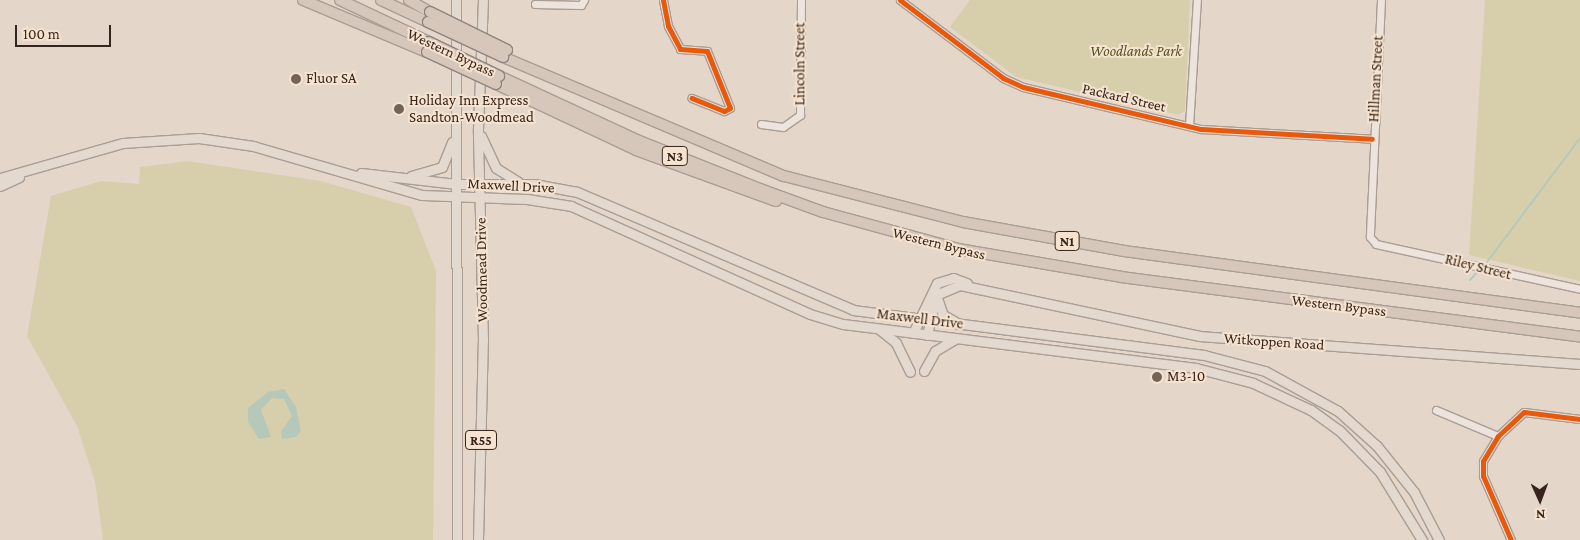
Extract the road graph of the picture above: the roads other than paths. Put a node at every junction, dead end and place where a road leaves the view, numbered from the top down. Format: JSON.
{"nodes":[{"id":1,"x":303,"y":0,"type":"edge"},
{"id":2,"x":340,"y":0,"type":"edge"},
{"id":3,"x":380,"y":0,"type":"edge"},
{"id":4,"x":409,"y":0,"type":"edge"},
{"id":5,"x":456,"y":0,"type":"edge"},
{"id":6,"x":483,"y":0,"type":"edge"},
{"id":7,"x":584,"y":0,"type":"edge"},
{"id":8,"x":663,"y":0,"type":"edge"},
{"id":9,"x":801,"y":0,"type":"edge"},
{"id":10,"x":900,"y":0,"type":"edge"},
{"id":11,"x":1197,"y":0,"type":"edge"},
{"id":12,"x":1381,"y":0,"type":"edge"},
{"id":13,"x":535,"y":4,"type":"dead end"},
{"id":14,"x":429,"y":17,"type":"junction"},
{"id":15,"x":428,"y":47,"type":"junction"},
{"id":16,"x":690,"y":98,"type":"dead end"},
{"id":17,"x":761,"y":124,"type":"dead end"},
{"id":18,"x":1189,"y":126,"type":"junction"},
{"id":19,"x":455,"y":127,"type":"junction"},
{"id":20,"x":478,"y":129,"type":"junction"},
{"id":21,"x":1372,"y":139,"type":"junction"},
{"id":22,"x":48,"y":163,"type":"junction"},
{"id":23,"x":349,"y":172,"type":"junction"},
{"id":24,"x":401,"y":177,"type":"junction"},
{"id":25,"x":0,"y":178,"type":"edge"},
{"id":26,"x":480,"y":183,"type":"junction"},
{"id":27,"x":456,"y":184,"type":"junction"},
{"id":28,"x":534,"y":184,"type":"junction"},
{"id":29,"x":0,"y":186,"type":"edge"},
{"id":30,"x":456,"y":199,"type":"junction"},
{"id":31,"x":480,"y":199,"type":"junction"},
{"id":32,"x":823,"y":212,"type":"joint"},
{"id":33,"x":1376,"y":244,"type":"joint"},
{"id":34,"x":973,"y":287,"type":"junction"},
{"id":35,"x":1580,"y":289,"type":"edge"},
{"id":36,"x":936,"y":295,"type":"junction"},
{"id":37,"x":1580,"y":313,"type":"edge"},
{"id":38,"x":917,"y":319,"type":"junction"},
{"id":39,"x":929,"y":321,"type":"junction"},
{"id":40,"x":962,"y":325,"type":"junction"},
{"id":41,"x":879,"y":328,"type":"junction"},
{"id":42,"x":913,"y":333,"type":"junction"},
{"id":43,"x":927,"y":335,"type":"junction"},
{"id":44,"x":1580,"y":337,"type":"edge"},
{"id":45,"x":958,"y":338,"type":"junction"},
{"id":46,"x":1127,"y":345,"type":"junction"},
{"id":47,"x":1124,"y":360,"type":"junction"},
{"id":48,"x":1580,"y":364,"type":"edge"},
{"id":49,"x":910,"y":372,"type":"dead end"},
{"id":50,"x":924,"y":372,"type":"dead end"},
{"id":51,"x":1436,"y":410,"type":"dead end"},
{"id":52,"x":1580,"y":419,"type":"edge"},
{"id":53,"x":1498,"y":436,"type":"junction"},
{"id":54,"x":457,"y":540,"type":"edge"},
{"id":55,"x":478,"y":540,"type":"edge"},
{"id":56,"x":1422,"y":540,"type":"edge"},
{"id":57,"x":1439,"y":540,"type":"edge"},
{"id":58,"x":1511,"y":540,"type":"edge"}],
"edges":[{"from":1,"to":15,"type":"highway"},
{"from":2,"to":15,"type":"highway","name":"Western Bypass","number":"N3"},
{"from":3,"to":14,"type":"highway","name":"Western Bypass"},
{"from":4,"to":14,"type":"highway"},
{"from":5,"to":19,"type":"main road","name":"Woodmead Drive","number":"R55"},
{"from":6,"to":20,"type":"main road","name":"Woodmead Drive","number":"R55"},
{"from":7,"to":13,"type":"street"},
{"from":8,"to":16,"type":"street"},
{"from":9,"to":17,"type":"street","name":"Lincoln Street"},
{"from":10,"to":18,"type":"street","name":"Packard Street"},
{"from":11,"to":18,"type":"street"},
{"from":12,"to":21,"type":"street","name":"Hillman Street"},
{"from":14,"to":37,"type":"highway","name":"Western Bypass","number":"N1","bridge":true},
{"from":15,"to":32,"type":"highway","name":"Western Bypass","number":"N3","bridge":true},
{"from":18,"to":21,"type":"street","name":"Packard Street"},
{"from":19,"to":24,"type":"main road"},
{"from":19,"to":27,"type":"main road","name":"Woodmead Drive","number":"R55"},
{"from":20,"to":26,"type":"main road","name":"Woodmead Drive","number":"R55"},
{"from":20,"to":28,"type":"main road"},
{"from":21,"to":33,"type":"street","name":"Hillman Street"},
{"from":22,"to":23,"type":"main road","name":"Maxwell Drive"},
{"from":22,"to":25,"type":"main road","name":"Maxwell Drive"},
{"from":22,"to":29,"type":"main road","name":"Maxwell Drive"},
{"from":23,"to":24,"type":"main road","name":"Maxwell Drive"},
{"from":23,"to":30,"type":"main road","name":"Maxwell Drive"},
{"from":24,"to":27,"type":"main road","name":"Maxwell Drive"},
{"from":26,"to":27,"type":"main road","name":"Maxwell Drive"},
{"from":26,"to":28,"type":"main road","name":"Maxwell Drive"},
{"from":26,"to":31,"type":"main road","name":"Woodmead Drive","number":"R55"},
{"from":27,"to":30,"type":"main road","name":"Woodmead Drive","number":"R55"},
{"from":28,"to":38,"type":"main road","name":"Maxwell Drive"},
{"from":30,"to":31,"type":"main road","name":"Maxwell Drive"},
{"from":30,"to":54,"type":"main road","name":"Woodmead Drive","number":"R55"},
{"from":31,"to":41,"type":"main road","name":"Maxwell Drive"},
{"from":31,"to":55,"type":"main road","name":"Woodmead Drive","number":"R55"},
{"from":32,"to":44,"type":"highway","name":"Western Bypass","number":"N1"},
{"from":33,"to":35,"type":"street","name":"Riley Street"},
{"from":34,"to":36,"type":"main road","name":"Witkoppen Road"},
{"from":34,"to":38,"type":"main road","name":"Witkoppen Road"},
{"from":34,"to":48,"type":"main road","name":"Witkoppen Road"},
{"from":36,"to":39,"type":"main road"},
{"from":36,"to":40,"type":"main road"},
{"from":38,"to":39,"type":"main road","name":"Maxwell Drive"},
{"from":38,"to":42,"type":"main road","name":"Witkoppen Road"},
{"from":39,"to":40,"type":"main road","name":"Maxwell Drive"},
{"from":39,"to":43,"type":"main road"},
{"from":40,"to":46,"type":"main road","name":"Maxwell Drive"},
{"from":41,"to":42,"type":"main road","name":"Maxwell Drive"},
{"from":41,"to":49,"type":"main road"},
{"from":42,"to":43,"type":"main road","name":"Maxwell Drive"},
{"from":43,"to":45,"type":"main road","name":"Maxwell Drive"},
{"from":45,"to":47,"type":"main road","name":"Maxwell Drive"},
{"from":45,"to":50,"type":"main road"},
{"from":46,"to":47,"type":"main road"},
{"from":46,"to":57,"type":"main road","name":"Maxwell Drive"},
{"from":47,"to":56,"type":"main road","name":"Maxwell Drive"},
{"from":51,"to":53,"type":"street"},
{"from":52,"to":53,"type":"street"},
{"from":53,"to":58,"type":"street"}]}
